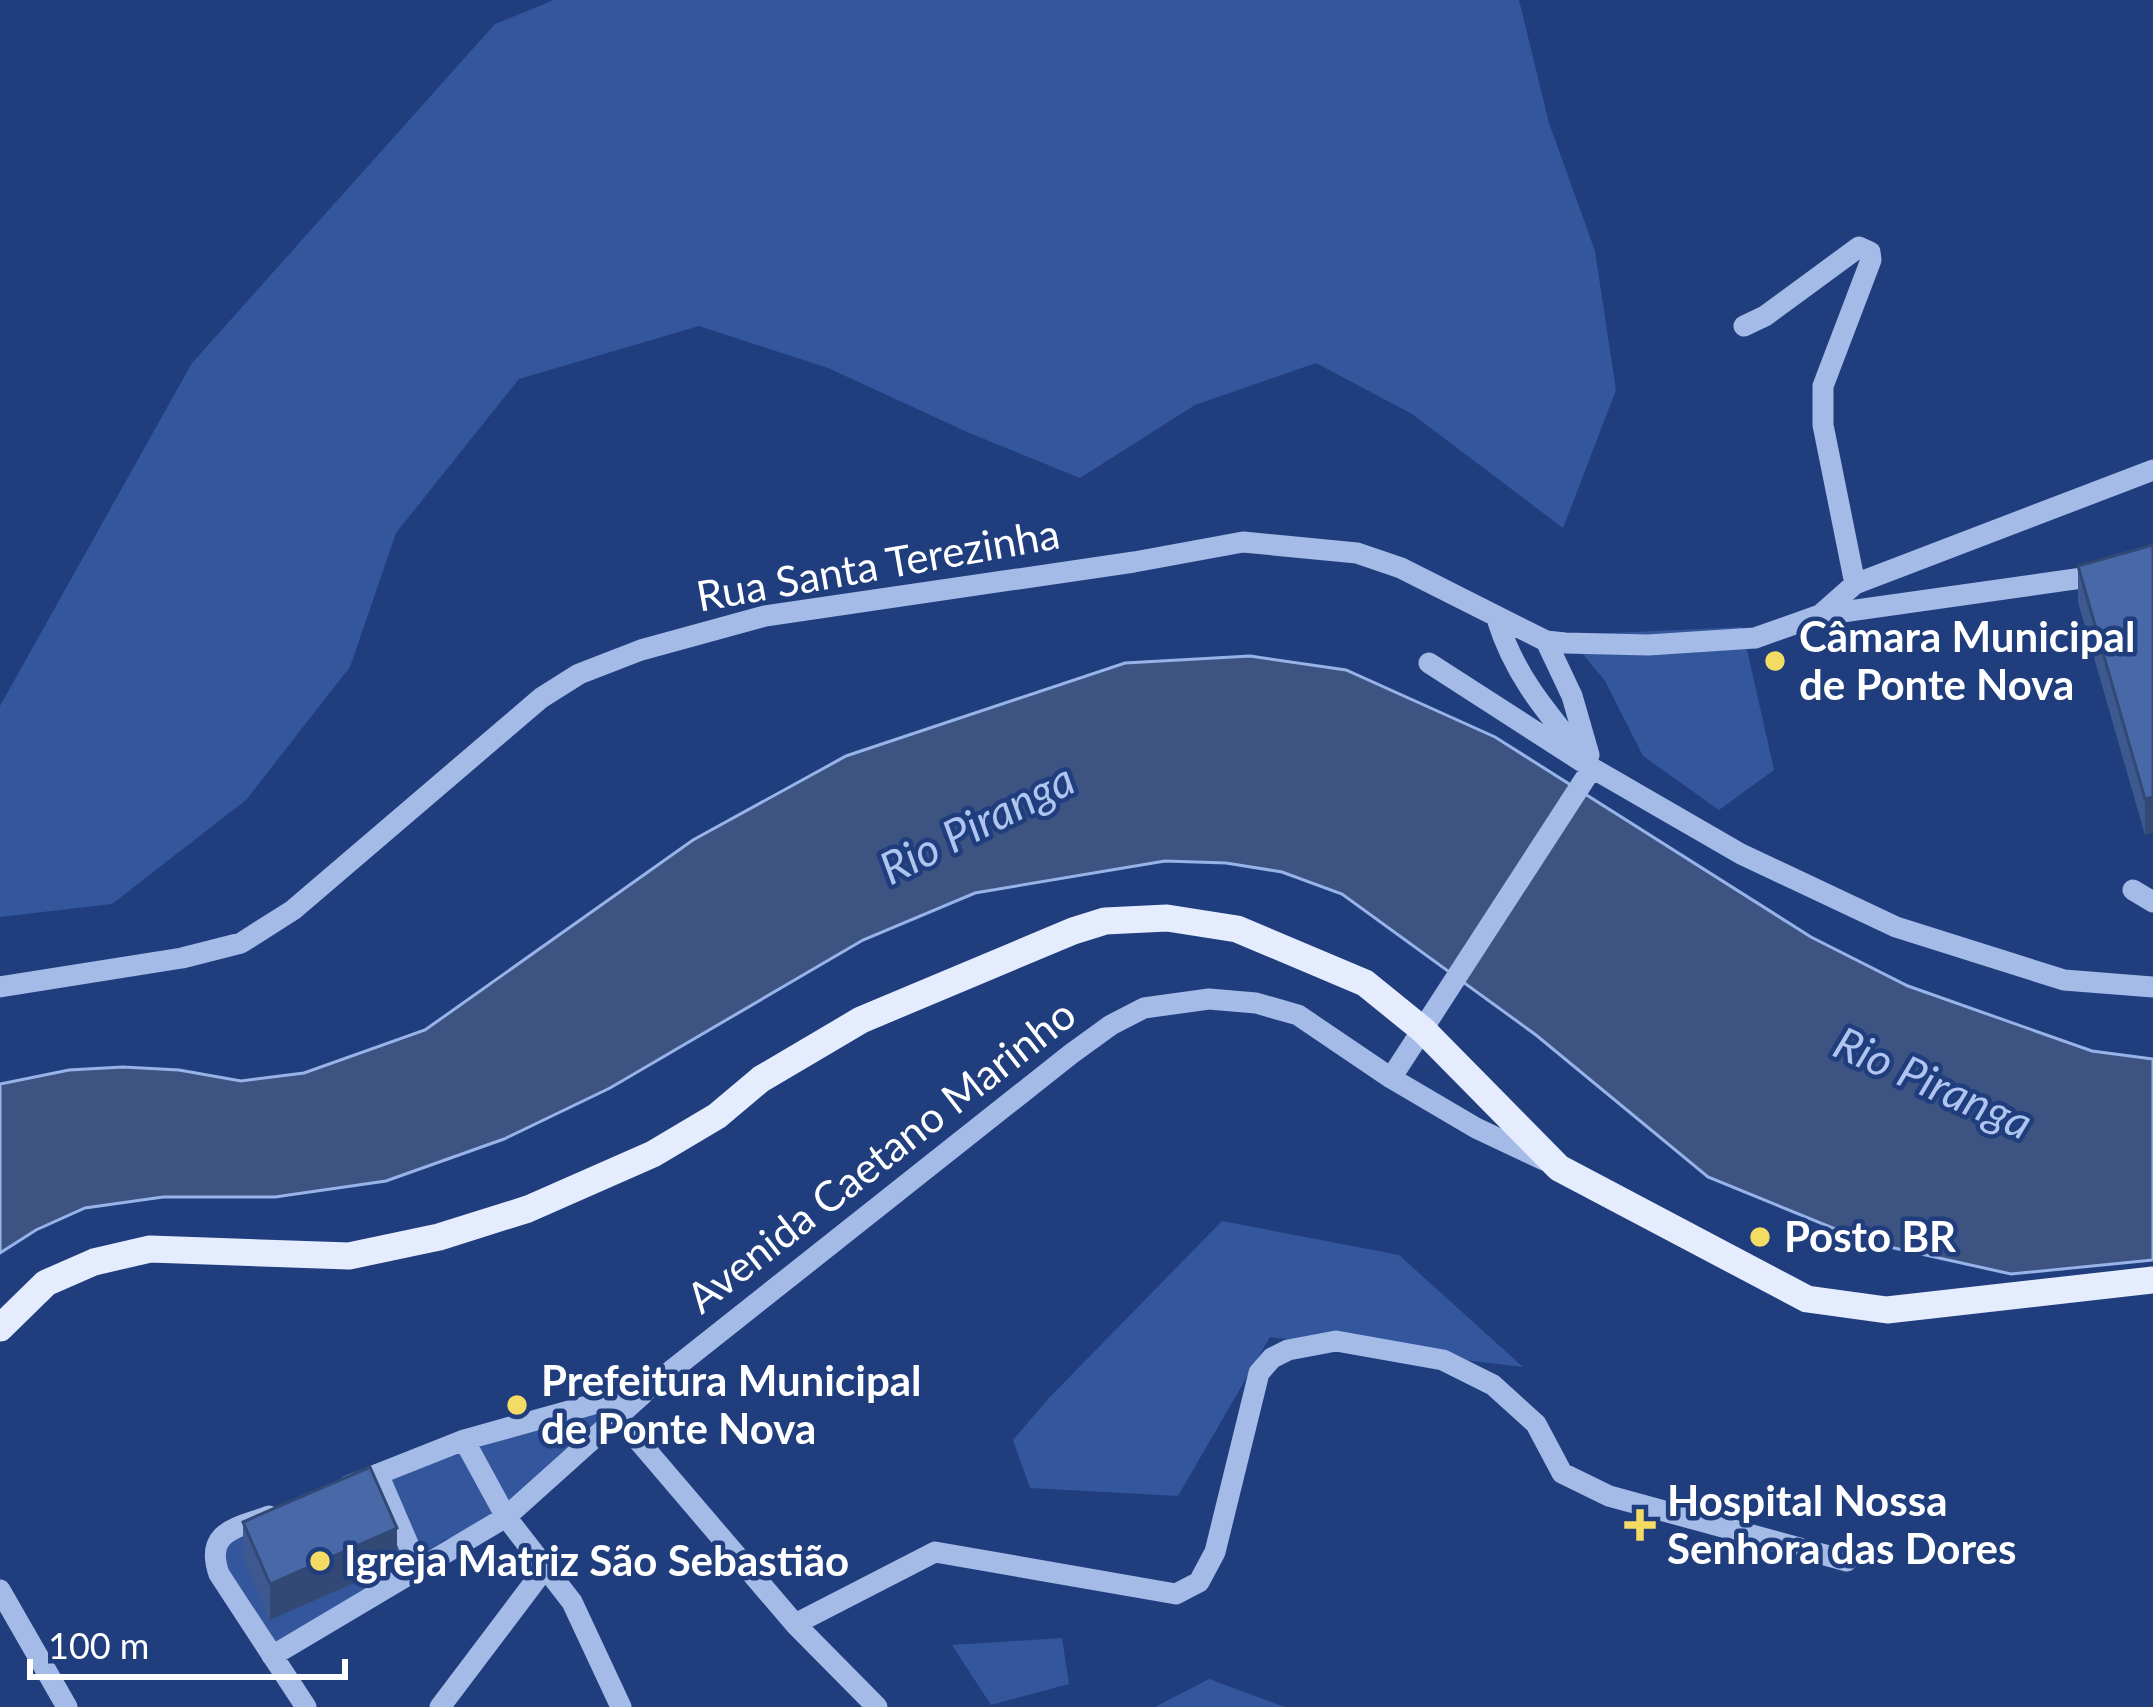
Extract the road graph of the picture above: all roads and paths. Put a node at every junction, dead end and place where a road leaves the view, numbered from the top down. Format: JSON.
{"nodes":[{"id":1,"x":1744,"y":326,"type":"dead end"},
{"id":2,"x":2153,"y":470,"type":"edge"},
{"id":3,"x":2153,"y":568,"type":"edge"},
{"id":4,"x":1855,"y":584,"type":"junction"},
{"id":5,"x":1820,"y":615,"type":"junction"},
{"id":6,"x":1497,"y":619,"type":"junction"},
{"id":7,"x":1546,"y":641,"type":"junction"},
{"id":8,"x":1429,"y":663,"type":"dead end"},
{"id":9,"x":1589,"y":774,"type":"junction"},
{"id":10,"x":0,"y":987,"type":"edge"},
{"id":11,"x":2153,"y":987,"type":"edge"},
{"id":12,"x":1423,"y":1030,"type":"junction"},
{"id":13,"x":1391,"y":1078,"type":"junction"},
{"id":14,"x":1559,"y":1168,"type":"junction"},
{"id":15,"x":2153,"y":1280,"type":"edge"},
{"id":16,"x":0,"y":1328,"type":"edge"},
{"id":17,"x":648,"y":1389,"type":"junction"},
{"id":18,"x":619,"y":1418,"type":"junction"},
{"id":19,"x":464,"y":1440,"type":"junction"},
{"id":20,"x":378,"y":1474,"type":"junction"},
{"id":21,"x":506,"y":1517,"type":"junction"},
{"id":22,"x":1847,"y":1561,"type":"dead end"},
{"id":23,"x":418,"y":1567,"type":"junction"},
{"id":24,"x":545,"y":1568,"type":"junction"},
{"id":25,"x":0,"y":1590,"type":"edge"},
{"id":26,"x":795,"y":1624,"type":"junction"},
{"id":27,"x":272,"y":1656,"type":"junction"},
{"id":28,"x":67,"y":1707,"type":"edge"},
{"id":29,"x":306,"y":1707,"type":"edge"},
{"id":30,"x":440,"y":1707,"type":"edge"},
{"id":31,"x":621,"y":1707,"type":"edge"},
{"id":32,"x":877,"y":1707,"type":"edge"}],
"edges":[{"from":1,"to":4,"type":"street"},
{"from":2,"to":4,"type":"street"},
{"from":3,"to":5,"type":"street"},
{"from":4,"to":5,"type":"street"},
{"from":5,"to":7,"type":"street"},
{"from":6,"to":7,"type":"street","name":"Rua Santa Terezinha"},
{"from":6,"to":9,"type":"street"},
{"from":6,"to":10,"type":"street","name":"Rua Santa Terezinha"},
{"from":7,"to":9,"type":"street"},
{"from":8,"to":9,"type":"street"},
{"from":9,"to":11,"type":"street"},
{"from":9,"to":12,"type":"street"},
{"from":12,"to":13,"type":"street"},
{"from":12,"to":14,"type":"main road"},
{"from":12,"to":16,"type":"main road"},
{"from":13,"to":14,"type":"street","name":"Avenida Caetano Marinho"},
{"from":13,"to":17,"type":"street","name":"Avenida Caetano Marinho"},
{"from":14,"to":15,"type":"main road"},
{"from":17,"to":18,"type":"street"},
{"from":17,"to":19,"type":"street","name":"Avenida Caetano Marinho"},
{"from":18,"to":21,"type":"street"},
{"from":18,"to":26,"type":"street"},
{"from":19,"to":20,"type":"street","name":"Avenida Caetano Marinho"},
{"from":19,"to":21,"type":"street"},
{"from":20,"to":23,"type":"street"},
{"from":20,"to":27,"type":"street","name":"Avenida Caetano Marinho"},
{"from":21,"to":23,"type":"street"},
{"from":21,"to":24,"type":"street"},
{"from":22,"to":26,"type":"street"},
{"from":23,"to":27,"type":"street"},
{"from":24,"to":30,"type":"street"},
{"from":24,"to":31,"type":"street"},
{"from":25,"to":28,"type":"street"},
{"from":26,"to":32,"type":"street"},
{"from":27,"to":29,"type":"street"}]}
